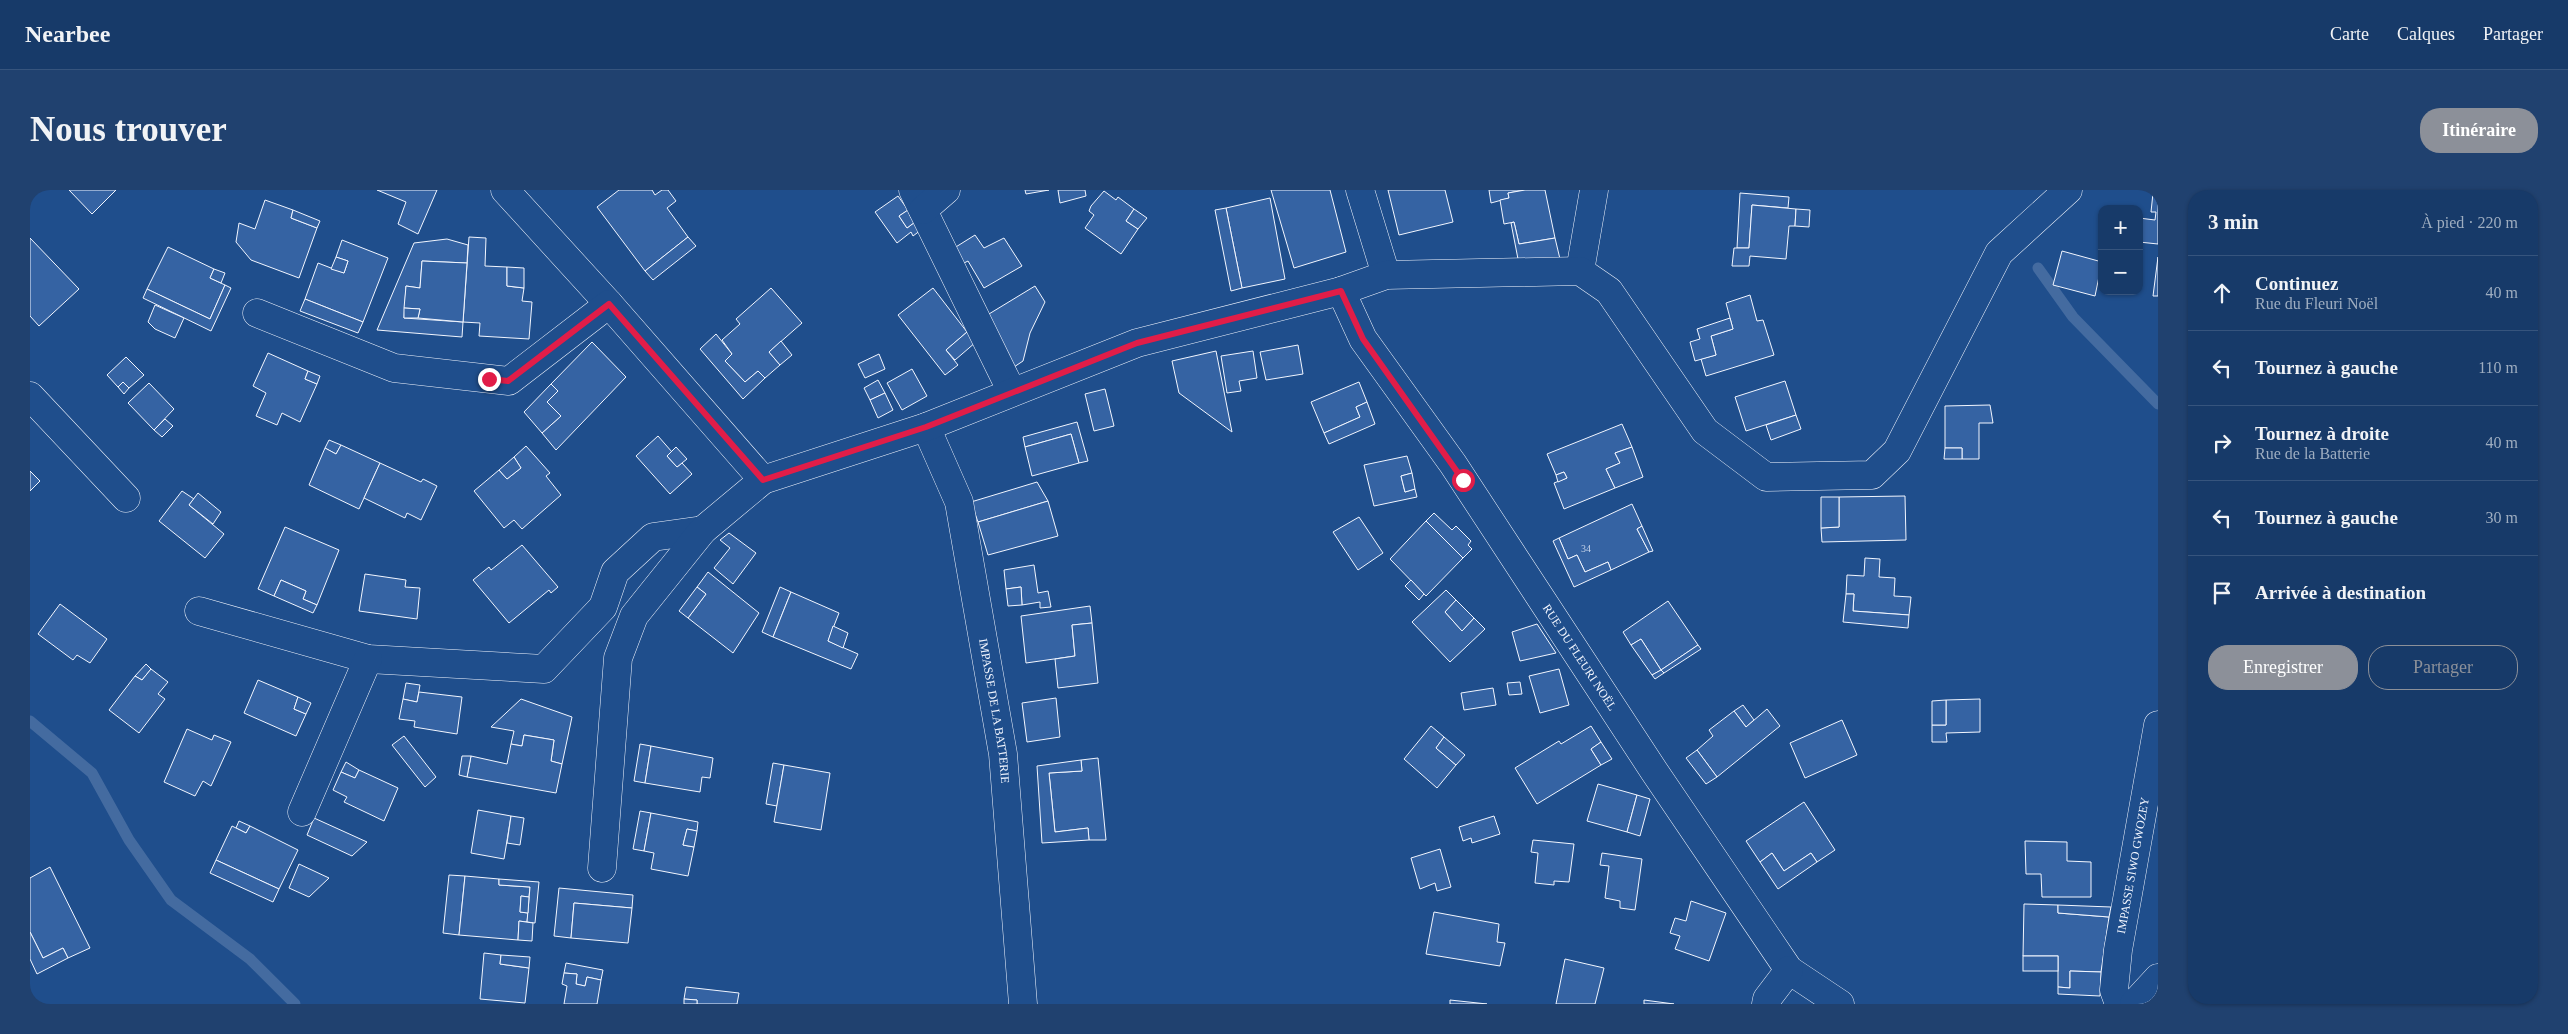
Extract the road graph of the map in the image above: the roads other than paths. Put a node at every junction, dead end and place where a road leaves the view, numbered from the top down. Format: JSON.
{"nodes":[{"id":1,"x":505,"y":190,"type":"edge"},
{"id":2,"x":946,"y":190,"type":"edge"},
{"id":3,"x":1360,"y":190,"type":"edge"},
{"id":4,"x":1594,"y":190,"type":"edge"},
{"id":5,"x":2068,"y":190,"type":"edge"},
{"id":6,"x":918,"y":200,"type":"edge"},
{"id":7,"x":1580,"y":271,"type":"junction"},
{"id":8,"x":1386,"y":274,"type":"junction"},
{"id":9,"x":1341,"y":291,"type":"junction"},
{"id":10,"x":609,"y":304,"type":"junction"},
{"id":11,"x":257,"y":313,"type":"dead end"},
{"id":12,"x":1012,"y":392,"type":"junction"},
{"id":13,"x":30,"y":396,"type":"edge"},
{"id":14,"x":926,"y":427,"type":"junction"},
{"id":15,"x":763,"y":480,"type":"junction"},
{"id":16,"x":126,"y":498,"type":"dead end"},
{"id":17,"x":703,"y":530,"type":"junction"},
{"id":18,"x":199,"y":611,"type":"dead end"},
{"id":19,"x":368,"y":659,"type":"junction"},
{"id":20,"x":2158,"y":725,"type":"edge"},
{"id":21,"x":302,"y":812,"type":"dead end"},
{"id":22,"x":602,"y":868,"type":"dead end"},
{"id":23,"x":1789,"y":970,"type":"junction"},
{"id":24,"x":2158,"y":978,"type":"edge"},
{"id":25,"x":1023,"y":1004,"type":"edge"},
{"id":26,"x":1766,"y":1004,"type":"edge"},
{"id":27,"x":1840,"y":1004,"type":"edge"},
{"id":28,"x":2119,"y":1004,"type":"edge"},
{"id":29,"x":2134,"y":1004,"type":"edge"}],
"edges":[{"from":1,"to":10,"type":"street"},
{"from":2,"to":6,"type":"street"},
{"from":3,"to":8,"type":"street"},
{"from":4,"to":7,"type":"street"},
{"from":5,"to":7,"type":"street"},
{"from":6,"to":12,"type":"street"},
{"from":7,"to":8,"type":"street"},
{"from":8,"to":9,"type":"street"},
{"from":9,"to":12,"type":"street"},
{"from":9,"to":23,"type":"street","name":"RUE DU FLEURI NOËL"},
{"from":10,"to":11,"type":"street"},
{"from":10,"to":15,"type":"street"},
{"from":12,"to":14,"type":"street"},
{"from":13,"to":16,"type":"street"},
{"from":14,"to":15,"type":"street"},
{"from":14,"to":25,"type":"street","name":"IMPASSE DE LA BATTERIE"},
{"from":15,"to":17,"type":"street"},
{"from":17,"to":19,"type":"street"},
{"from":17,"to":22,"type":"street"},
{"from":18,"to":19,"type":"street"},
{"from":19,"to":21,"type":"street"},
{"from":20,"to":28,"type":"street","name":"IMPASSE SIWO GWOZEY"},
{"from":23,"to":26,"type":"street"},
{"from":23,"to":27,"type":"street","name":"RUE DU FLEURI NOËL"},
{"from":24,"to":29,"type":"street"}]}
